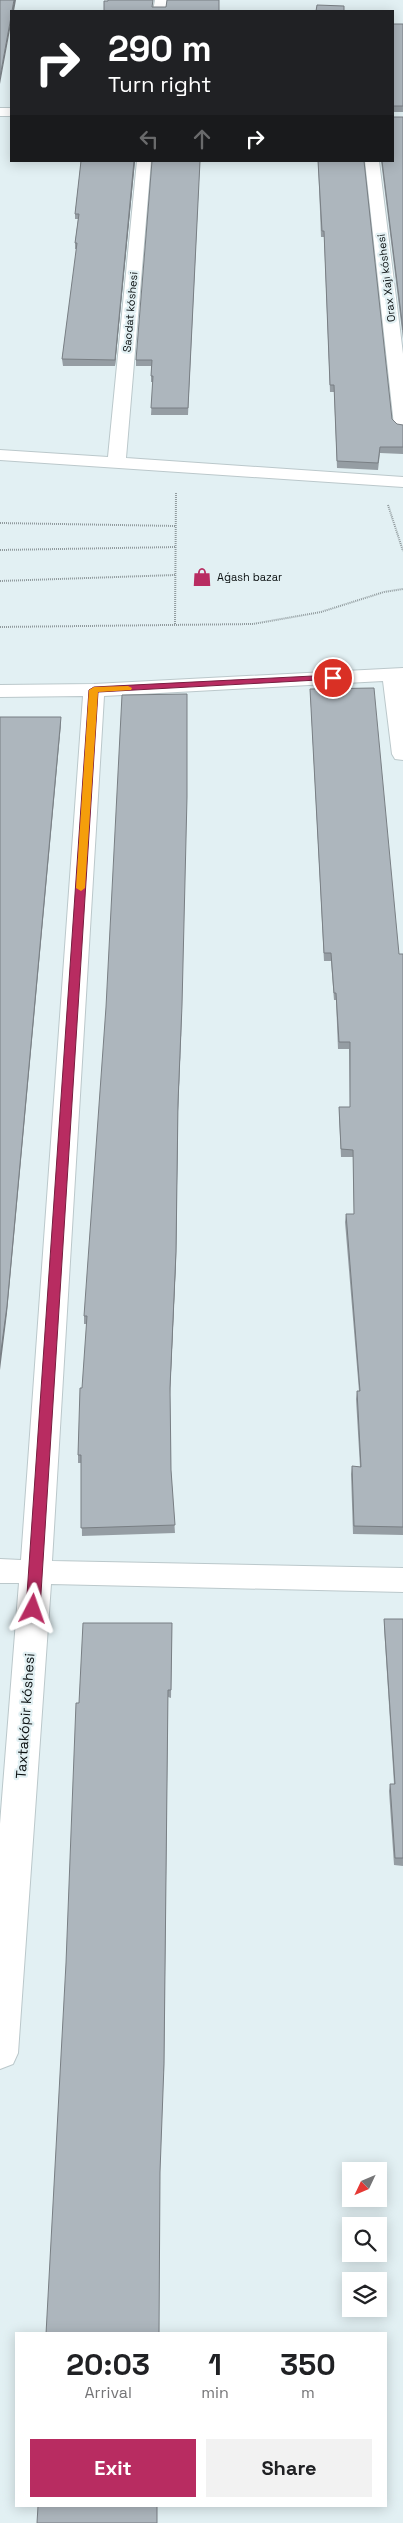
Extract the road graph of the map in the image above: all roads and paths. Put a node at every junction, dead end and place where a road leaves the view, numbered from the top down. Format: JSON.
{"nodes":[{"id":1,"x":144,"y":162,"type":"edge"},
{"id":2,"x":372,"y":162,"type":"edge"},
{"id":3,"x":403,"y":426,"type":"edge"},
{"id":4,"x":0,"y":456,"type":"edge"},
{"id":5,"x":117,"y":462,"type":"junction"},
{"id":6,"x":176,"y":466,"type":"junction"},
{"id":7,"x":381,"y":480,"type":"junction"},
{"id":8,"x":403,"y":482,"type":"edge"},
{"id":9,"x":0,"y":523,"type":"edge"},
{"id":10,"x":176,"y":526,"type":"junction"},
{"id":11,"x":176,"y":547,"type":"junction"},
{"id":12,"x":0,"y":550,"type":"edge"},
{"id":13,"x":403,"y":552,"type":"edge"},
{"id":14,"x":175,"y":576,"type":"junction"},
{"id":15,"x":0,"y":581,"type":"edge"},
{"id":16,"x":403,"y":589,"type":"edge"},
{"id":17,"x":175,"y":624,"type":"junction"},
{"id":18,"x":0,"y":627,"type":"edge"},
{"id":19,"x":398,"y":674,"type":"edge"},
{"id":20,"x":94,"y":690,"type":"junction"},
{"id":21,"x":0,"y":691,"type":"edge"},
{"id":22,"x":403,"y":754,"type":"edge"},
{"id":23,"x":0,"y":1570,"type":"edge"},
{"id":24,"x":36,"y":1570,"type":"junction"},
{"id":25,"x":403,"y":1580,"type":"edge"},
{"id":26,"x":0,"y":2054,"type":"edge"}],
"edges":[{"from":1,"to":5,"type":"street","name":"Saodat kóshesi"},
{"from":2,"to":3,"type":"street","name":"Orax Xajı kóshesi"},
{"from":4,"to":5,"type":"street"},
{"from":5,"to":6,"type":"street"},
{"from":6,"to":7,"type":"street"},
{"from":6,"to":10,"type":"path"},
{"from":7,"to":8,"type":"street"},
{"from":7,"to":13,"type":"path"},
{"from":9,"to":10,"type":"path"},
{"from":10,"to":11,"type":"path"},
{"from":11,"to":12,"type":"path"},
{"from":11,"to":14,"type":"path"},
{"from":14,"to":15,"type":"path"},
{"from":14,"to":17,"type":"path"},
{"from":16,"to":17,"type":"path"},
{"from":17,"to":18,"type":"path"},
{"from":19,"to":20,"type":"street"},
{"from":19,"to":22,"type":"street"},
{"from":20,"to":21,"type":"street"},
{"from":20,"to":24,"type":"street","name":"Taxtakópir kóshesi"},
{"from":23,"to":24,"type":"street"},
{"from":24,"to":25,"type":"street"},
{"from":24,"to":26,"type":"street","name":"Taxtakópir kóshesi"}]}
